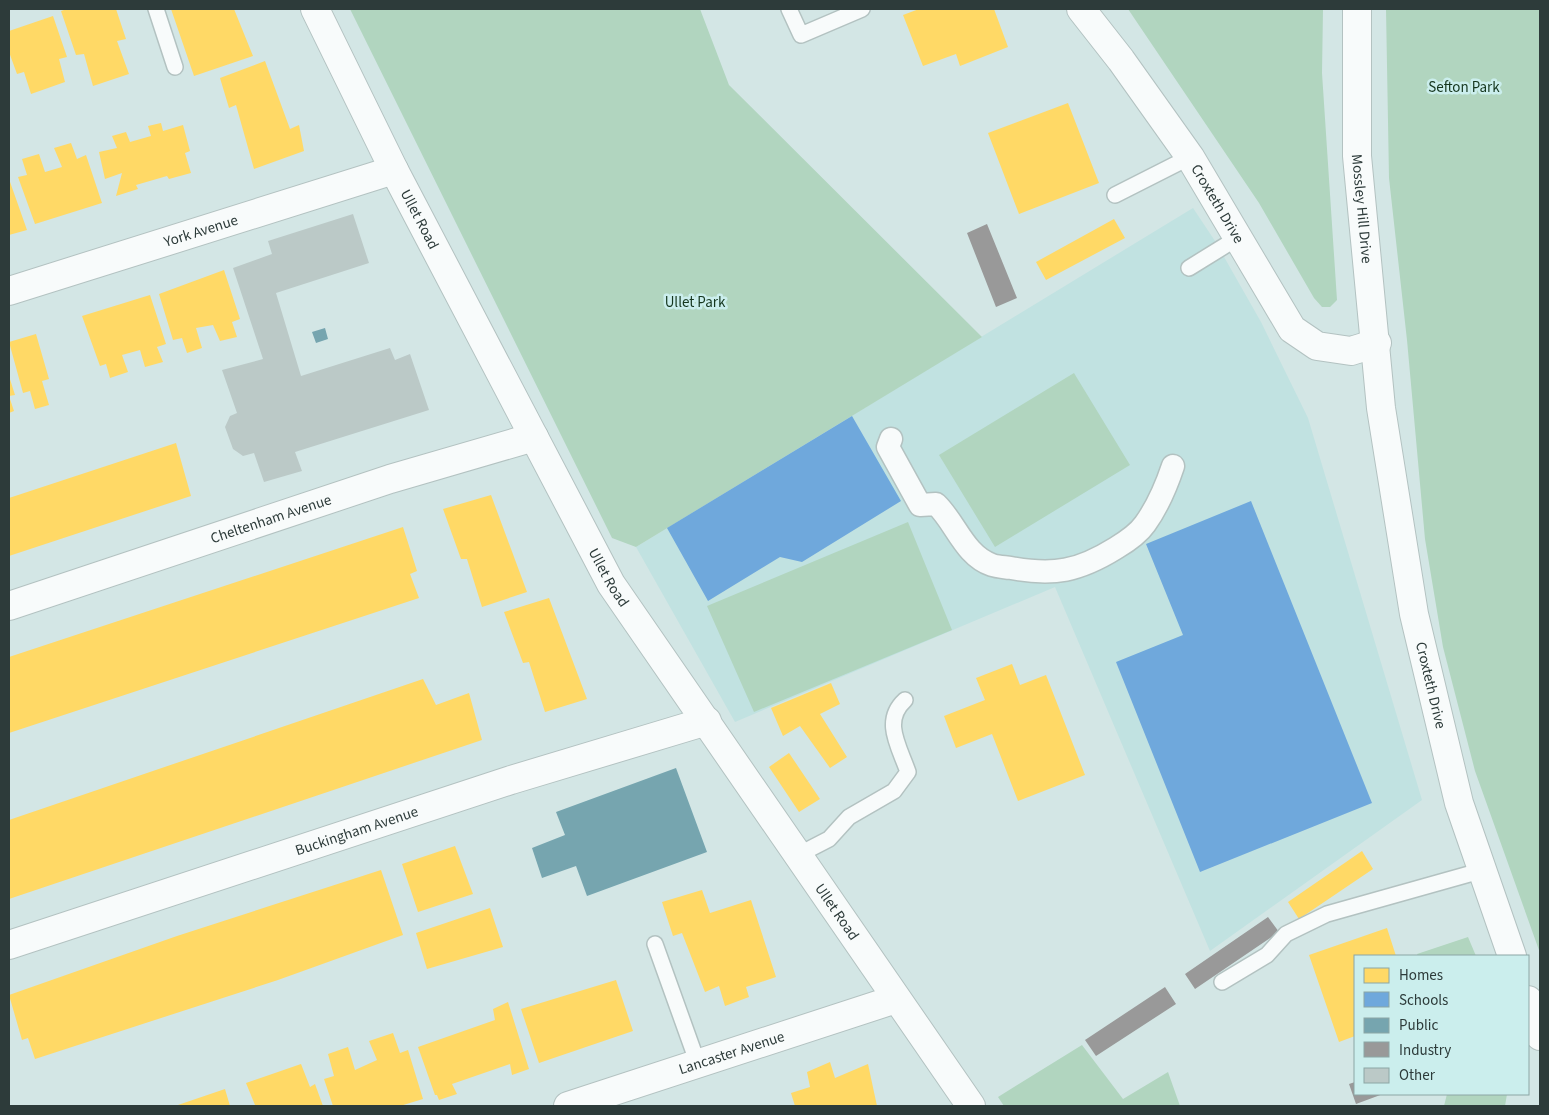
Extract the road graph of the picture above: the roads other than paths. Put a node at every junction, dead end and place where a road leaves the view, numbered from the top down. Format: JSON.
{"nodes":[{"id":1,"x":156,"y":9,"type":"edge"},
{"id":2,"x":315,"y":9,"type":"edge"},
{"id":3,"x":789,"y":9,"type":"edge"},
{"id":4,"x":862,"y":9,"type":"edge"},
{"id":5,"x":1081,"y":9,"type":"edge"},
{"id":6,"x":1357,"y":9,"type":"edge"},
{"id":7,"x":175,"y":67,"type":"dead end"},
{"id":8,"x":1190,"y":157,"type":"junction"},
{"id":9,"x":394,"y":170,"type":"junction"},
{"id":10,"x":1115,"y":195,"type":"dead end"},
{"id":11,"x":1240,"y":237,"type":"junction"},
{"id":12,"x":1188,"y":268,"type":"dead end"},
{"id":13,"x":9,"y":292,"type":"edge"},
{"id":14,"x":1377,"y":343,"type":"junction"},
{"id":15,"x":1381,"y":408,"type":"joint"},
{"id":16,"x":534,"y":437,"type":"junction"},
{"id":17,"x":891,"y":439,"type":"dead end"},
{"id":18,"x":1173,"y":466,"type":"dead end"},
{"id":19,"x":9,"y":606,"type":"edge"},
{"id":20,"x":905,"y":700,"type":"dead end"},
{"id":21,"x":707,"y":721,"type":"junction"},
{"id":22,"x":798,"y":855,"type":"junction"},
{"id":23,"x":1480,"y":871,"type":"junction"},
{"id":24,"x":654,"y":944,"type":"dead end"},
{"id":25,"x":9,"y":945,"type":"edge"},
{"id":26,"x":1512,"y":955,"type":"edge"},
{"id":27,"x":1222,"y":982,"type":"dead end"},
{"id":28,"x":896,"y":999,"type":"junction"},
{"id":29,"x":1529,"y":1003,"type":"edge"},
{"id":30,"x":1540,"y":1036,"type":"edge"},
{"id":31,"x":698,"y":1064,"type":"junction"},
{"id":32,"x":568,"y":1106,"type":"edge"},
{"id":33,"x":971,"y":1106,"type":"edge"}],
"edges":[{"from":1,"to":7,"type":"lane"},
{"from":2,"to":9,"type":"street","name":"Ullet Road"},
{"from":3,"to":4,"type":"lane"},
{"from":5,"to":8,"type":"street","name":"Croxteth Drive"},
{"from":6,"to":14,"type":"street","name":"Mossley Hill Drive"},
{"from":8,"to":10,"type":"lane"},
{"from":8,"to":11,"type":"street","name":"Croxteth Drive"},
{"from":9,"to":13,"type":"street","name":"York Avenue"},
{"from":9,"to":16,"type":"street","name":"Ullet Road"},
{"from":11,"to":12,"type":"lane"},
{"from":11,"to":14,"type":"street","name":"Croxteth Drive"},
{"from":14,"to":15,"type":"street","name":"Mossley Hill Drive"},
{"from":15,"to":23,"type":"street","name":"Croxteth Drive"},
{"from":16,"to":19,"type":"street","name":"Cheltenham Avenue"},
{"from":16,"to":21,"type":"street","name":"Ullet Road"},
{"from":17,"to":18,"type":"street"},
{"from":20,"to":22,"type":"lane"},
{"from":21,"to":22,"type":"street","name":"Ullet Road"},
{"from":21,"to":25,"type":"street","name":"Buckingham Avenue"},
{"from":22,"to":28,"type":"street","name":"Ullet Road"},
{"from":23,"to":26,"type":"street","name":"Croxteth Drive"},
{"from":23,"to":27,"type":"lane"},
{"from":24,"to":31,"type":"lane"},
{"from":28,"to":31,"type":"street","name":"Lancaster Avenue"},
{"from":28,"to":33,"type":"street","name":"Ullet Road"},
{"from":29,"to":30,"type":"street"},
{"from":31,"to":32,"type":"street","name":"Lancaster Avenue"}]}
